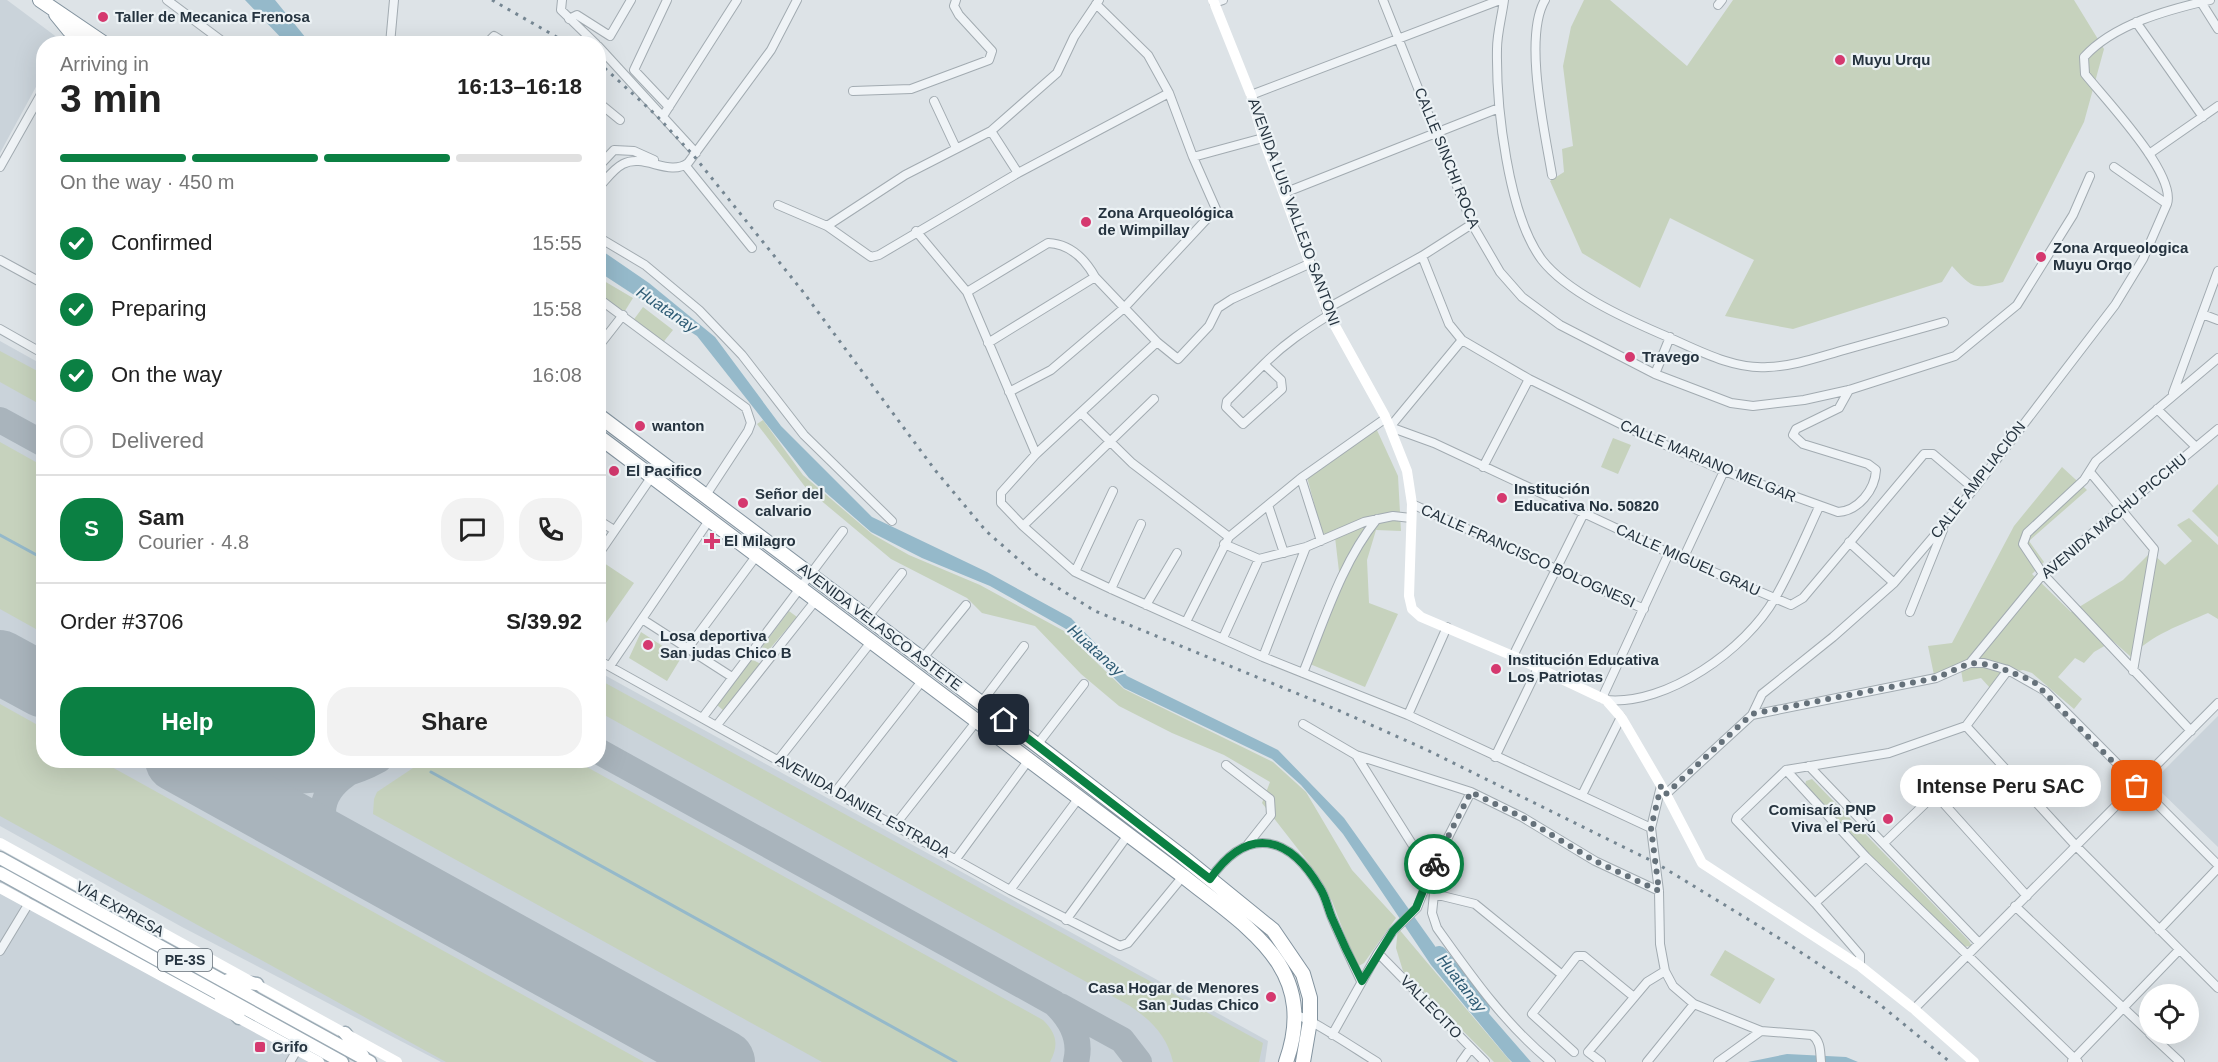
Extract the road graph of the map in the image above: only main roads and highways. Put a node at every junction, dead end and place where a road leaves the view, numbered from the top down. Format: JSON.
{"nodes":[{"id":1,"x":45,"y":4,"type":"edge"},
{"id":2,"x":74,"y":34,"type":"edge"},
{"id":3,"x":606,"y":421,"type":"edge"},
{"id":4,"x":606,"y":442,"type":"edge"},
{"id":5,"x":0,"y":858,"type":"edge"},
{"id":6,"x":0,"y":873,"type":"edge"},
{"id":7,"x":220,"y":979,"type":"junction"},
{"id":8,"x":257,"y":984,"type":"road end"},
{"id":9,"x":214,"y":992,"type":"junction"},
{"id":10,"x":239,"y":1018,"type":"road end"},
{"id":11,"x":345,"y":1033,"type":"road end"},
{"id":12,"x":368,"y":1061,"type":"edge"},
{"id":13,"x":342,"y":1062,"type":"edge"},
{"id":14,"x":1286,"y":1062,"type":"edge"},
{"id":15,"x":1303,"y":1062,"type":"edge"}],
"edges":[{"from":1,"to":2,"type":"highway"},
{"from":3,"to":15,"type":"highway","name":"AVENIDA VELASCO ASTETE"},
{"from":4,"to":14,"type":"highway","name":"AVENIDA VELASCO ASTETE"},
{"from":5,"to":7,"type":"main road","name":"VÍA EXPRESA","number":"PE-3S"},
{"from":6,"to":9,"type":"main road","name":"VÍA EXPRESA","number":"PE-3S"},
{"from":7,"to":8,"type":"main road"},
{"from":7,"to":12,"type":"main road","name":"VÍA EXPRESA","number":"PE-3S"},
{"from":9,"to":10,"type":"main road"},
{"from":9,"to":13,"type":"main road","name":"VÍA EXPRESA","number":"PE-3S"},
{"from":11,"to":12,"type":"main road"}]}
